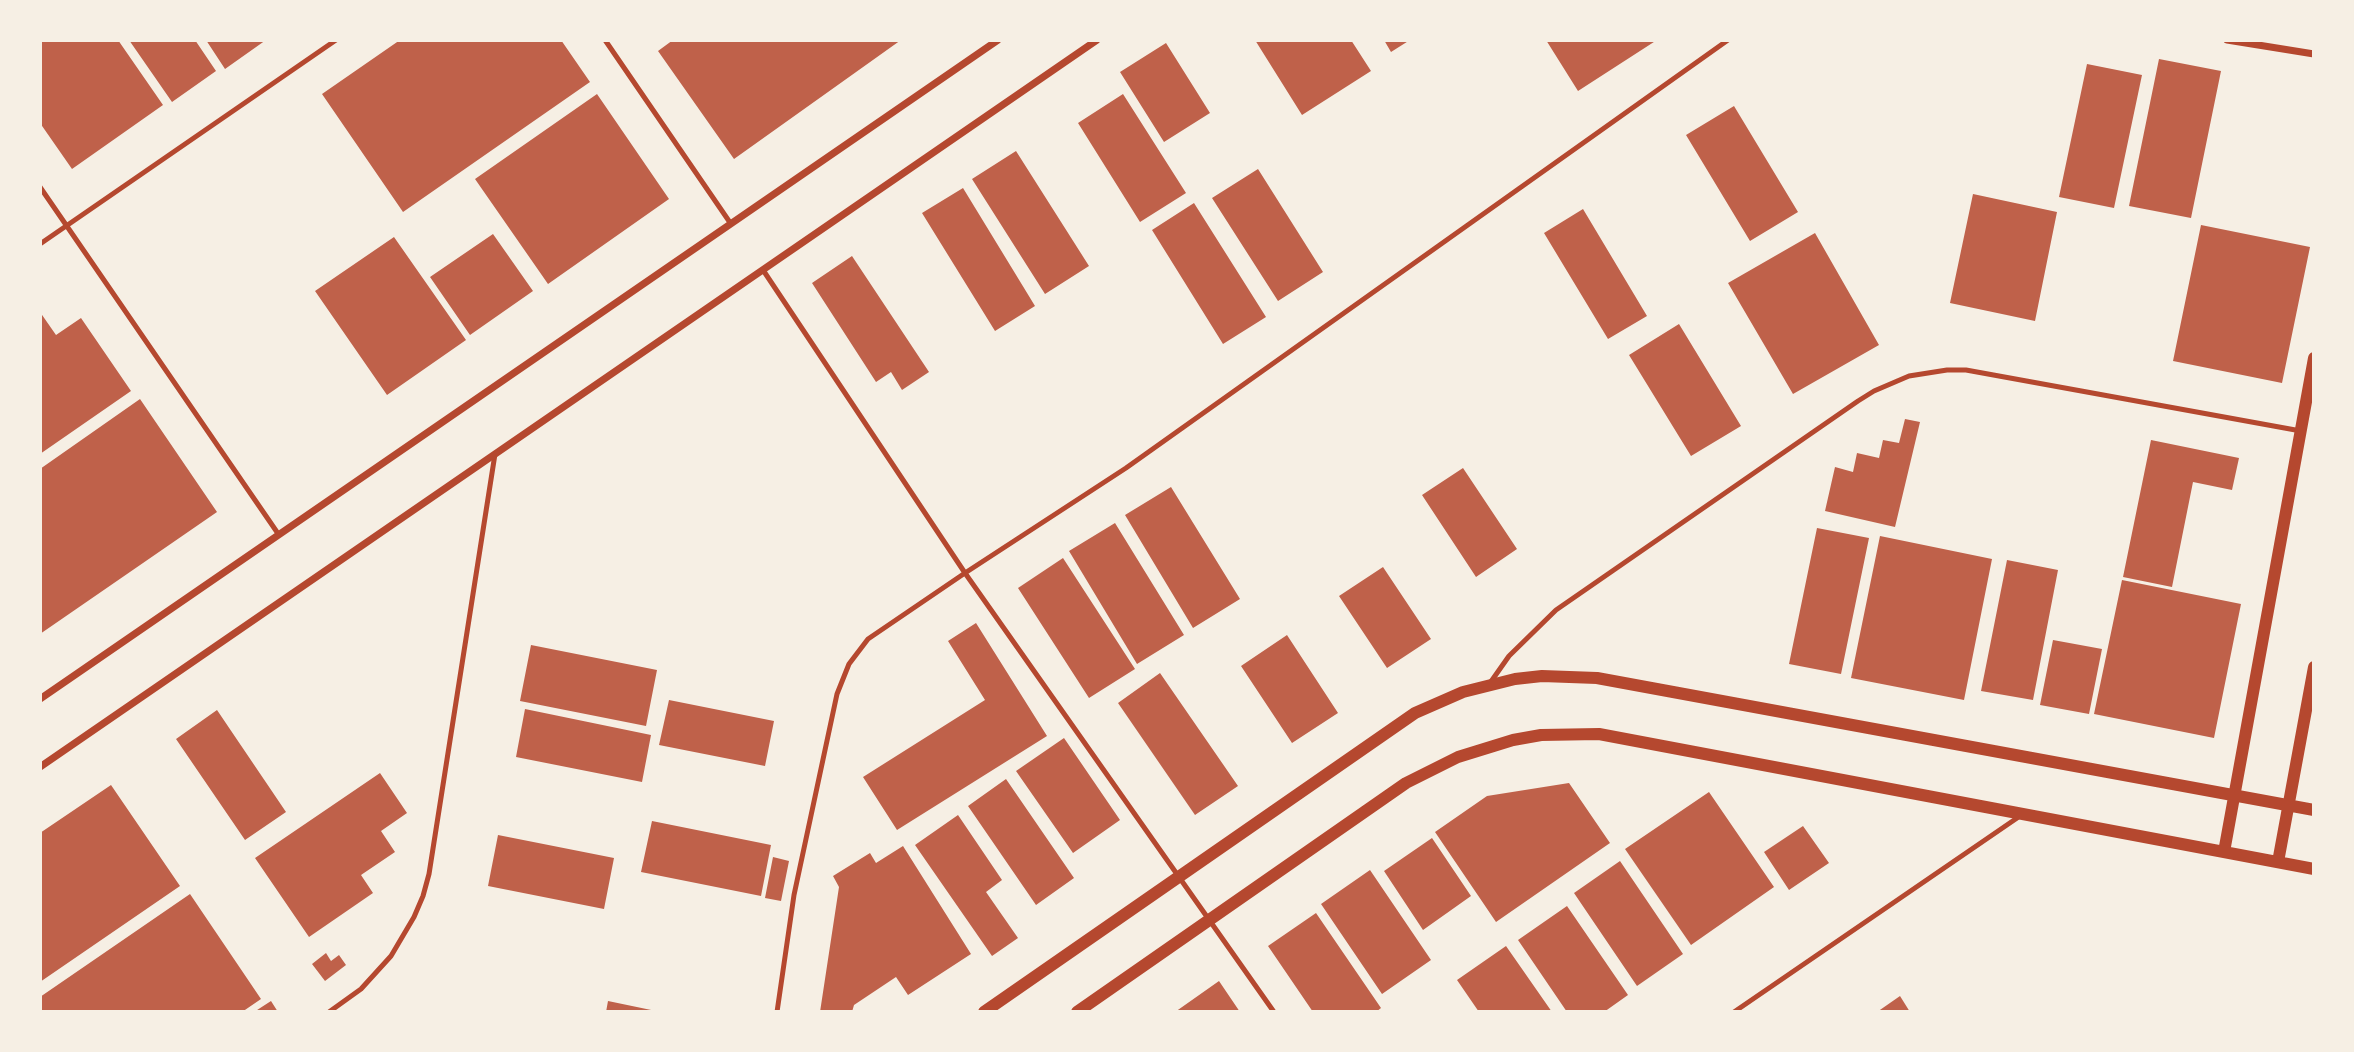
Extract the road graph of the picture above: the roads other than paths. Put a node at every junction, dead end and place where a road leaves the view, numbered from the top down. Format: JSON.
{"nodes":[{"id":1,"x":336,"y":40,"type":"edge"},
{"id":2,"x":605,"y":40,"type":"edge"},
{"id":3,"x":998,"y":40,"type":"edge"},
{"id":4,"x":1097,"y":40,"type":"edge"},
{"id":5,"x":1728,"y":40,"type":"edge"},
{"id":6,"x":2227,"y":40,"type":"edge"},
{"id":7,"x":2314,"y":54,"type":"edge"},
{"id":8,"x":40,"y":187,"type":"edge"},
{"id":9,"x":731,"y":224,"type":"junction"},
{"id":10,"x":67,"y":226,"type":"junction"},
{"id":11,"x":40,"y":244,"type":"edge"},
{"id":12,"x":763,"y":270,"type":"junction"},
{"id":13,"x":2314,"y":358,"type":"edge"},
{"id":14,"x":2301,"y":430,"type":"junction"},
{"id":15,"x":495,"y":454,"type":"junction"},
{"id":16,"x":279,"y":535,"type":"junction"},
{"id":17,"x":965,"y":573,"type":"junction"},
{"id":18,"x":2314,"y":667,"type":"edge"},
{"id":19,"x":1488,"y":685,"type":"junction"},
{"id":20,"x":40,"y":699,"type":"edge"},
{"id":21,"x":40,"y":767,"type":"edge"},
{"id":22,"x":2234,"y":795,"type":"junction"},
{"id":23,"x":2288,"y":805,"type":"junction"},
{"id":24,"x":2314,"y":810,"type":"edge"},
{"id":25,"x":2023,"y":814,"type":"junction"},
{"id":26,"x":2224,"y":852,"type":"junction"},
{"id":27,"x":2278,"y":862,"type":"junction"},
{"id":28,"x":2314,"y":869,"type":"edge"},
{"id":29,"x":1180,"y":875,"type":"junction"},
{"id":30,"x":1211,"y":919,"type":"junction"},
{"id":31,"x":329,"y":1012,"type":"edge"},
{"id":32,"x":777,"y":1012,"type":"edge"},
{"id":33,"x":984,"y":1012,"type":"edge"},
{"id":34,"x":1077,"y":1012,"type":"edge"},
{"id":35,"x":1274,"y":1012,"type":"edge"},
{"id":36,"x":1734,"y":1012,"type":"edge"}],
"edges":[{"from":1,"to":10,"type":"lane"},
{"from":2,"to":9,"type":"lane"},
{"from":3,"to":9,"type":"street"},
{"from":4,"to":12,"type":"street"},
{"from":5,"to":17,"type":"lane"},
{"from":6,"to":7,"type":"street"},
{"from":8,"to":10,"type":"lane"},
{"from":9,"to":16,"type":"street"},
{"from":10,"to":11,"type":"lane"},
{"from":10,"to":16,"type":"lane"},
{"from":12,"to":15,"type":"street"},
{"from":12,"to":17,"type":"lane"},
{"from":13,"to":14,"type":"street"},
{"from":14,"to":19,"type":"lane"},
{"from":14,"to":22,"type":"street"},
{"from":15,"to":21,"type":"street"},
{"from":15,"to":31,"type":"lane"},
{"from":16,"to":20,"type":"street"},
{"from":17,"to":29,"type":"lane"},
{"from":17,"to":32,"type":"lane"},
{"from":18,"to":23,"type":"street"},
{"from":19,"to":22,"type":"street"},
{"from":19,"to":29,"type":"street"},
{"from":22,"to":23,"type":"street"},
{"from":22,"to":26,"type":"street"},
{"from":23,"to":24,"type":"street"},
{"from":23,"to":27,"type":"street"},
{"from":25,"to":26,"type":"street"},
{"from":25,"to":30,"type":"street"},
{"from":25,"to":36,"type":"lane"},
{"from":26,"to":27,"type":"street"},
{"from":27,"to":28,"type":"street"},
{"from":29,"to":30,"type":"lane"},
{"from":29,"to":33,"type":"street"},
{"from":30,"to":34,"type":"street"},
{"from":30,"to":35,"type":"lane"}]}
